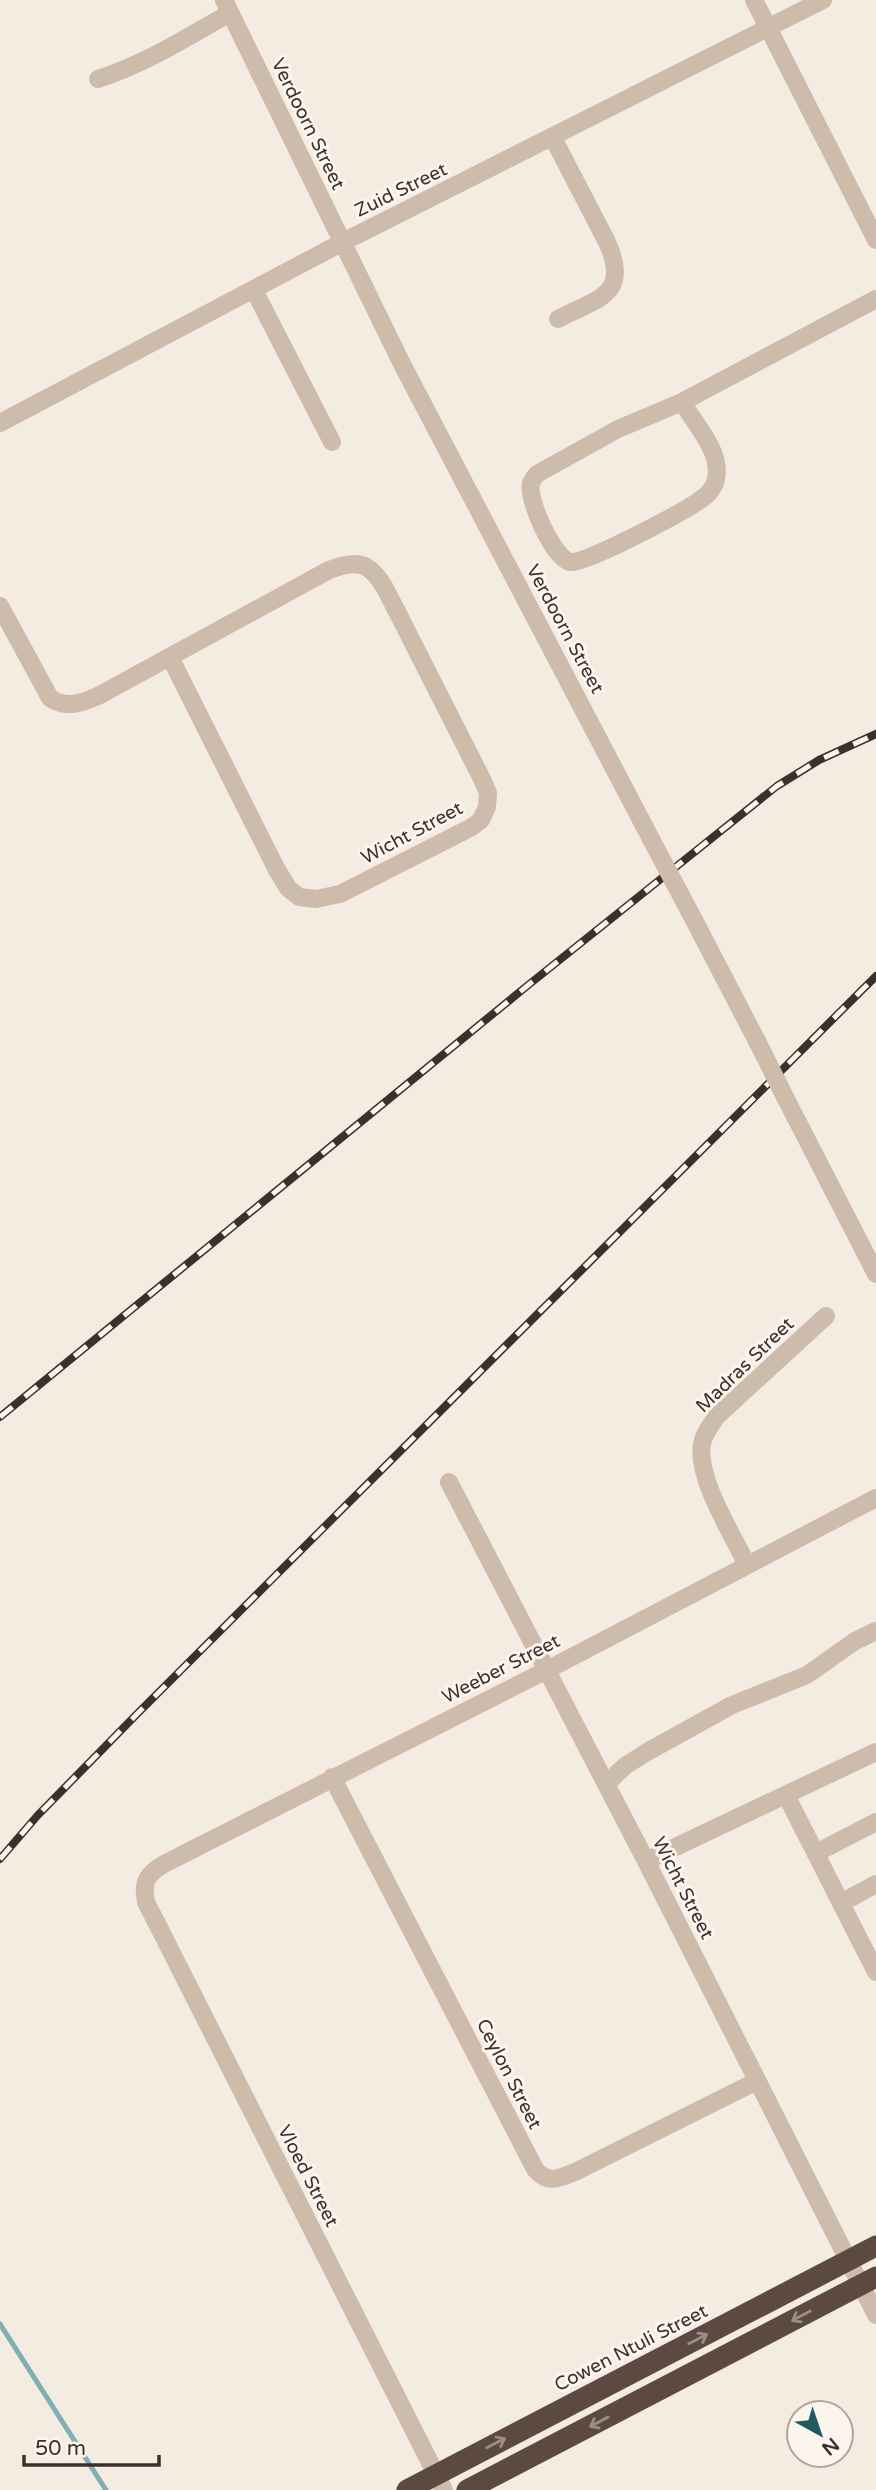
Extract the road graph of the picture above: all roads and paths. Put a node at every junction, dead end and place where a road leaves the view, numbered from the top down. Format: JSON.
{"nodes":[{"id":1,"x":754,"y":0,"type":"edge"},
{"id":2,"x":823,"y":0,"type":"edge"},
{"id":3,"x":227,"y":7,"type":"edge"},
{"id":4,"x":769,"y":29,"type":"junction"},
{"id":5,"x":99,"y":79,"type":"dead end"},
{"id":6,"x":553,"y":138,"type":"junction"},
{"id":7,"x":876,"y":240,"type":"edge"},
{"id":8,"x":343,"y":242,"type":"junction"},
{"id":9,"x":254,"y":290,"type":"junction"},
{"id":10,"x":876,"y":299,"type":"edge"},
{"id":11,"x":558,"y":319,"type":"dead end"},
{"id":12,"x":682,"y":402,"type":"junction"},
{"id":13,"x":0,"y":423,"type":"edge"},
{"id":14,"x":332,"y":442,"type":"dead end"},
{"id":15,"x":0,"y":606,"type":"edge"},
{"id":16,"x":170,"y":657,"type":"junction"},
{"id":17,"x":876,"y":1274,"type":"edge"},
{"id":18,"x":826,"y":1316,"type":"dead end"},
{"id":19,"x":449,"y":1482,"type":"dead end"},
{"id":20,"x":876,"y":1498,"type":"edge"},
{"id":21,"x":747,"y":1565,"type":"junction"},
{"id":22,"x":876,"y":1631,"type":"edge"},
{"id":23,"x":547,"y":1670,"type":"junction"},
{"id":24,"x":876,"y":1752,"type":"edge"},
{"id":25,"x":332,"y":1777,"type":"junction"},
{"id":26,"x":606,"y":1784,"type":"junction"},
{"id":27,"x":786,"y":1795,"type":"junction"},
{"id":28,"x":876,"y":1822,"type":"edge"},
{"id":29,"x":816,"y":1853,"type":"junction"},
{"id":30,"x":646,"y":1861,"type":"junction"},
{"id":31,"x":146,"y":1879,"type":"joint"},
{"id":32,"x":876,"y":1884,"type":"edge"},
{"id":33,"x":841,"y":1903,"type":"junction"},
{"id":34,"x":876,"y":1972,"type":"edge"},
{"id":35,"x":757,"y":2081,"type":"junction"},
{"id":36,"x":876,"y":2246,"type":"edge"},
{"id":37,"x":849,"y":2261,"type":"junction"},
{"id":38,"x":869,"y":2281,"type":"edge"},
{"id":39,"x":876,"y":2315,"type":"edge"},
{"id":40,"x":440,"y":2482,"type":"edge"},
{"id":41,"x":407,"y":2490,"type":"edge"},
{"id":42,"x":467,"y":2490,"type":"edge"}],
"edges":[{"from":1,"to":4,"type":"street"},
{"from":2,"to":4,"type":"street","name":"Zuid Street"},
{"from":3,"to":5,"type":"street"},
{"from":3,"to":8,"type":"street","name":"Verdoorn Street"},
{"from":4,"to":6,"type":"street","name":"Zuid Street"},
{"from":4,"to":7,"type":"street"},
{"from":6,"to":8,"type":"street","name":"Zuid Street"},
{"from":6,"to":11,"type":"street"},
{"from":8,"to":9,"type":"street","name":"Zuid Street"},
{"from":8,"to":17,"type":"street","name":"Verdoorn Street","bridge":true},
{"from":9,"to":13,"type":"street","name":"Zuid Street"},
{"from":9,"to":14,"type":"street"},
{"from":10,"to":12,"type":"street"},
{"from":12,"to":12,"type":"street"},
{"from":15,"to":16,"type":"street","name":"Wicht Street"},
{"from":16,"to":16,"type":"street","name":"Wicht Street"},
{"from":18,"to":21,"type":"street","name":"Madras Street"},
{"from":19,"to":23,"type":"street","name":"Wicht Street"},
{"from":20,"to":21,"type":"street","name":"Weeber Street"},
{"from":21,"to":23,"type":"street","name":"Weeber Street"},
{"from":22,"to":26,"type":"street"},
{"from":23,"to":25,"type":"street","name":"Weeber Street"},
{"from":23,"to":26,"type":"street","name":"Wicht Street"},
{"from":24,"to":27,"type":"street"},
{"from":25,"to":31,"type":"street","name":"Weeber Street"},
{"from":25,"to":35,"type":"street","name":"Ceylon Street"},
{"from":26,"to":30,"type":"street","name":"Wicht Street"},
{"from":27,"to":29,"type":"street"},
{"from":27,"to":30,"type":"street"},
{"from":28,"to":29,"type":"street"},
{"from":29,"to":33,"type":"street"},
{"from":30,"to":35,"type":"street","name":"Wicht Street"},
{"from":31,"to":40,"type":"street","name":"Vloed Street"},
{"from":32,"to":33,"type":"street"},
{"from":33,"to":34,"type":"street"},
{"from":35,"to":37,"type":"street","name":"Wicht Street"},
{"from":36,"to":37,"type":"highway","name":"Cowen Ntuli Street"},
{"from":37,"to":38,"type":"street","name":"Wicht Street"},
{"from":40,"to":37,"type":"highway","name":"Cowen Ntuli Street","one_way":true},
{"from":38,"to":39,"type":"street","name":"Wicht Street"},
{"from":38,"to":42,"type":"highway","one_way":true},
{"from":40,"to":41,"type":"highway","name":"Cowen Ntuli Street"}]}
